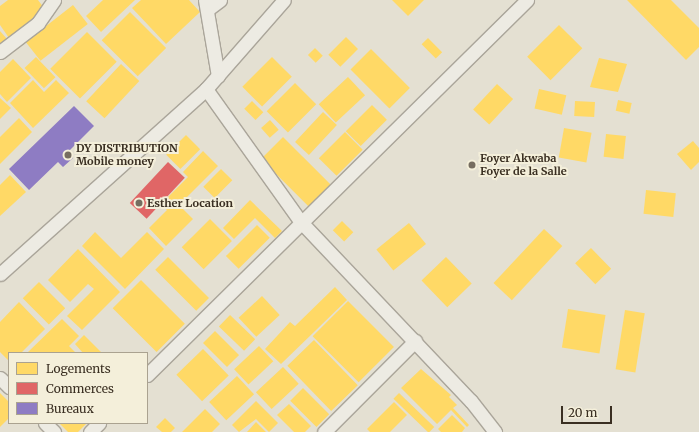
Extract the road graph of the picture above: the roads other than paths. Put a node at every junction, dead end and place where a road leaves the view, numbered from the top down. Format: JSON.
{"nodes":[{"id":1,"x":54,"y":0,"type":"edge"},
{"id":2,"x":220,"y":0,"type":"edge"},
{"id":3,"x":284,"y":0,"type":"edge"},
{"id":4,"x":527,"y":0,"type":"edge"},
{"id":5,"x":206,"y":5,"type":"edge"},
{"id":6,"x":0,"y":52,"type":"edge"},
{"id":7,"x":218,"y":76,"type":"junction"},
{"id":8,"x":206,"y":89,"type":"junction"},
{"id":9,"x":301,"y":222,"type":"junction"},
{"id":10,"x":0,"y":274,"type":"edge"},
{"id":11,"x":415,"y":341,"type":"junction"},
{"id":12,"x":148,"y":374,"type":"edge"},
{"id":13,"x":0,"y":378,"type":"edge"},
{"id":14,"x":8,"y":386,"type":"edge"},
{"id":15,"x":46,"y":424,"type":"edge"},
{"id":16,"x":98,"y":424,"type":"edge"},
{"id":17,"x":54,"y":432,"type":"edge"},
{"id":18,"x":90,"y":432,"type":"edge"},
{"id":19,"x":324,"y":432,"type":"edge"},
{"id":20,"x":495,"y":432,"type":"edge"}],
"edges":[{"from":1,"to":6,"type":"street"},
{"from":2,"to":5,"type":"street"},
{"from":3,"to":7,"type":"street"},
{"from":4,"to":9,"type":"street"},
{"from":5,"to":7,"type":"street"},
{"from":7,"to":8,"type":"street"},
{"from":8,"to":9,"type":"street"},
{"from":8,"to":10,"type":"street"},
{"from":9,"to":11,"type":"street"},
{"from":9,"to":12,"type":"street"},
{"from":11,"to":19,"type":"street"},
{"from":11,"to":20,"type":"street"},
{"from":13,"to":14,"type":"street"},
{"from":15,"to":17,"type":"street"},
{"from":16,"to":18,"type":"street"}]}
